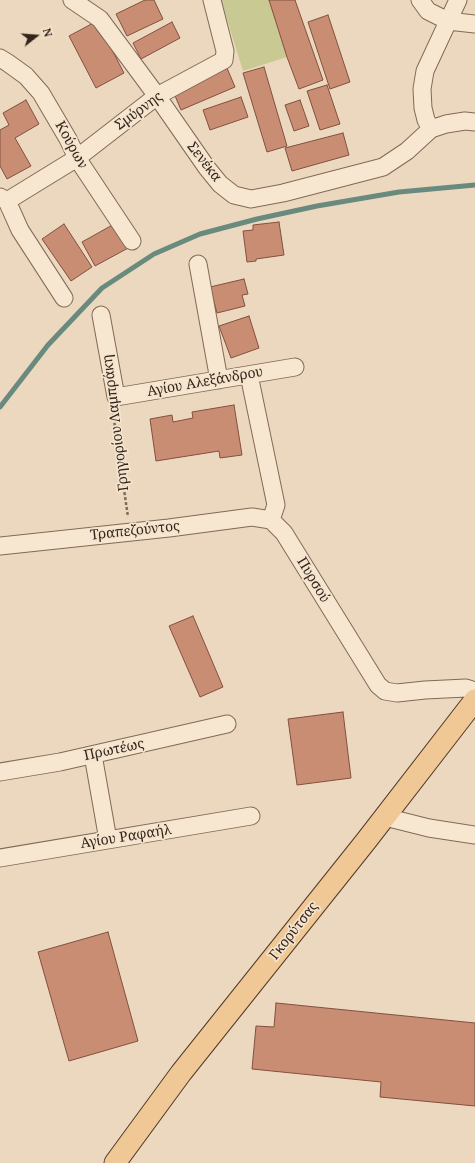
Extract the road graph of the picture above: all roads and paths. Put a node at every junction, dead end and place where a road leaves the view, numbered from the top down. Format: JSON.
{"nodes":[{"id":1,"x":72,"y":0,"type":"edge"},
{"id":2,"x":212,"y":0,"type":"edge"},
{"id":3,"x":420,"y":0,"type":"edge"},
{"id":4,"x":458,"y":0,"type":"edge"},
{"id":5,"x":448,"y":21,"type":"junction"},
{"id":6,"x":475,"y":24,"type":"edge"},
{"id":7,"x":0,"y":58,"type":"edge"},
{"id":8,"x":157,"y":96,"type":"junction"},
{"id":9,"x":475,"y":122,"type":"edge"},
{"id":10,"x":431,"y":129,"type":"junction"},
{"id":11,"x":77,"y":158,"type":"junction"},
{"id":12,"x":3,"y":199,"type":"edge"},
{"id":13,"x":132,"y":241,"type":"dead end"},
{"id":14,"x":198,"y":264,"type":"dead end"},
{"id":15,"x":64,"y":298,"type":"dead end"},
{"id":16,"x":101,"y":315,"type":"dead end"},
{"id":17,"x":295,"y":367,"type":"dead end"},
{"id":18,"x":249,"y":375,"type":"junction"},
{"id":19,"x":219,"y":380,"type":"junction"},
{"id":20,"x":116,"y":397,"type":"junction"},
{"id":21,"x":271,"y":520,"type":"junction"},
{"id":22,"x":130,"y":532,"type":"junction"},
{"id":23,"x":0,"y":546,"type":"edge"},
{"id":24,"x":475,"y":691,"type":"edge"},
{"id":25,"x":475,"y":700,"type":"edge"},
{"id":26,"x":227,"y":724,"type":"dead end"},
{"id":27,"x":93,"y":755,"type":"junction"},
{"id":28,"x":0,"y":772,"type":"edge"},
{"id":29,"x":251,"y":816,"type":"dead end"},
{"id":30,"x":385,"y":817,"type":"junction"},
{"id":31,"x":475,"y":835,"type":"edge"},
{"id":32,"x":108,"y":840,"type":"junction"},
{"id":33,"x":0,"y":858,"type":"edge"},
{"id":34,"x":115,"y":1163,"type":"edge"}],
"edges":[{"from":1,"to":8,"type":"street","name":"Σενέκα"},
{"from":2,"to":8,"type":"street","name":"Σμύρνης"},
{"from":3,"to":5,"type":"street"},
{"from":4,"to":5,"type":"street"},
{"from":5,"to":6,"type":"street"},
{"from":5,"to":10,"type":"street"},
{"from":7,"to":11,"type":"street","name":"Κούρων"},
{"from":8,"to":10,"type":"street","name":"Σενέκα"},
{"from":8,"to":11,"type":"street","name":"Σμύρνης"},
{"from":9,"to":10,"type":"street"},
{"from":11,"to":12,"type":"street","name":"Σμύρνης"},
{"from":11,"to":13,"type":"street","name":"Κούρων"},
{"from":12,"to":15,"type":"street","name":"Σμύρνης"},
{"from":14,"to":19,"type":"street"},
{"from":16,"to":20,"type":"street","name":"Γρηγορίου Λαμπράκη"},
{"from":17,"to":18,"type":"street","name":"Αγίου Αλεξάνδρου"},
{"from":18,"to":19,"type":"street","name":"Αγίου Αλεξάνδρου"},
{"from":18,"to":21,"type":"street"},
{"from":19,"to":20,"type":"street","name":"Αγίου Αλεξάνδρου"},
{"from":20,"to":22,"type":"path","name":"Γρηγορίου Λαμπράκη"},
{"from":21,"to":22,"type":"street","name":"Τραπεζούντος"},
{"from":21,"to":24,"type":"street","name":"Πυρσού"},
{"from":22,"to":23,"type":"street","name":"Τραπεζούντος"},
{"from":25,"to":30,"type":"main road","name":"Γκορύτσας"},
{"from":26,"to":27,"type":"street","name":"Πρωτέως"},
{"from":27,"to":28,"type":"street","name":"Πρωτέως"},
{"from":27,"to":32,"type":"street"},
{"from":29,"to":32,"type":"street","name":"Αγίου Ραφαήλ"},
{"from":30,"to":31,"type":"street"},
{"from":30,"to":34,"type":"main road","name":"Γκορύτσας"},
{"from":32,"to":33,"type":"street","name":"Αγίου Ραφαήλ"}]}
